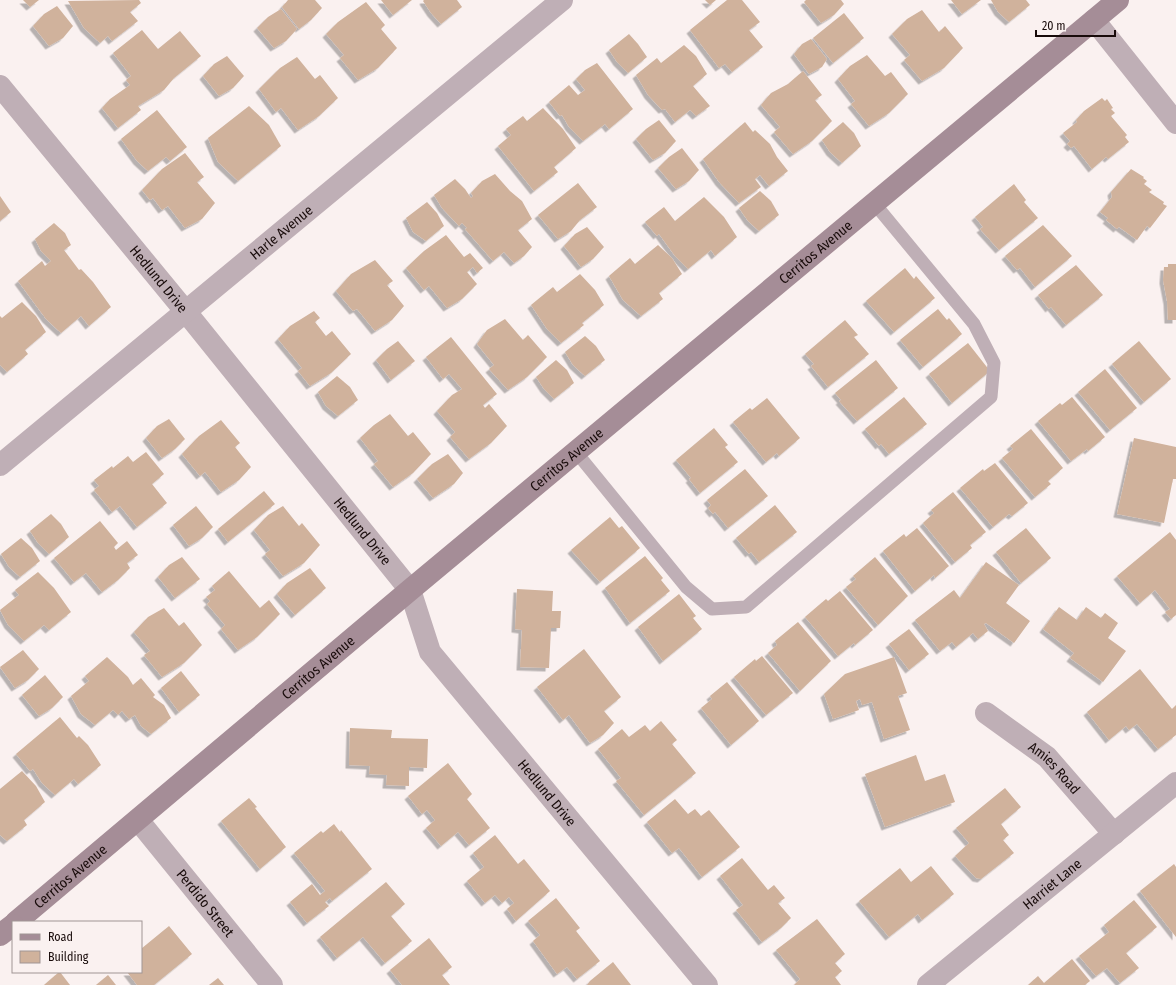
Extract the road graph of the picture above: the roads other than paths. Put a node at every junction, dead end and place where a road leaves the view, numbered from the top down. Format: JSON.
{"nodes":[{"id":1,"x":562,"y":0,"type":"edge"},
{"id":2,"x":1118,"y":0,"type":"edge"},
{"id":3,"x":1094,"y":20,"type":"junction"},
{"id":4,"x":0,"y":86,"type":"edge"},
{"id":5,"x":1176,"y":123,"type":"edge"},
{"id":6,"x":874,"y":203,"type":"junction"},
{"id":7,"x":186,"y":312,"type":"junction"},
{"id":8,"x":576,"y":452,"type":"junction"},
{"id":9,"x":0,"y":466,"type":"edge"},
{"id":10,"x":410,"y":590,"type":"junction"},
{"id":11,"x":986,"y":713,"type":"dead end"},
{"id":12,"x":1176,"y":783,"type":"edge"},
{"id":13,"x":138,"y":820,"type":"junction"},
{"id":14,"x":1114,"y":834,"type":"junction"},
{"id":15,"x":17,"y":921,"type":"edge"},
{"id":16,"x":12,"y":926,"type":"edge"},
{"id":17,"x":0,"y":936,"type":"edge"},
{"id":18,"x":272,"y":985,"type":"edge"},
{"id":19,"x":707,"y":985,"type":"edge"},
{"id":20,"x":928,"y":985,"type":"edge"}],
"edges":[{"from":1,"to":7,"type":"street","name":"Harle Avenue"},
{"from":2,"to":3,"type":"street","name":"Cerritos Avenue"},
{"from":3,"to":5,"type":"street"},
{"from":3,"to":6,"type":"street","name":"Cerritos Avenue"},
{"from":4,"to":7,"type":"street","name":"Hedlund Drive"},
{"from":6,"to":8,"type":"street","name":"Cerritos Avenue"},
{"from":6,"to":8,"type":"lane"},
{"from":7,"to":9,"type":"street","name":"Harle Avenue"},
{"from":7,"to":10,"type":"street","name":"Hedlund Drive"},
{"from":8,"to":10,"type":"street","name":"Cerritos Avenue"},
{"from":10,"to":13,"type":"street","name":"Cerritos Avenue"},
{"from":10,"to":19,"type":"street","name":"Hedlund Drive"},
{"from":11,"to":14,"type":"street","name":"Amies Road"},
{"from":12,"to":14,"type":"street","name":"Harriet Lane"},
{"from":13,"to":15,"type":"street","name":"Cerritos Avenue"},
{"from":13,"to":18,"type":"street","name":"Perdido Street"},
{"from":14,"to":20,"type":"street","name":"Harriet Lane"},
{"from":16,"to":17,"type":"street"}]}
